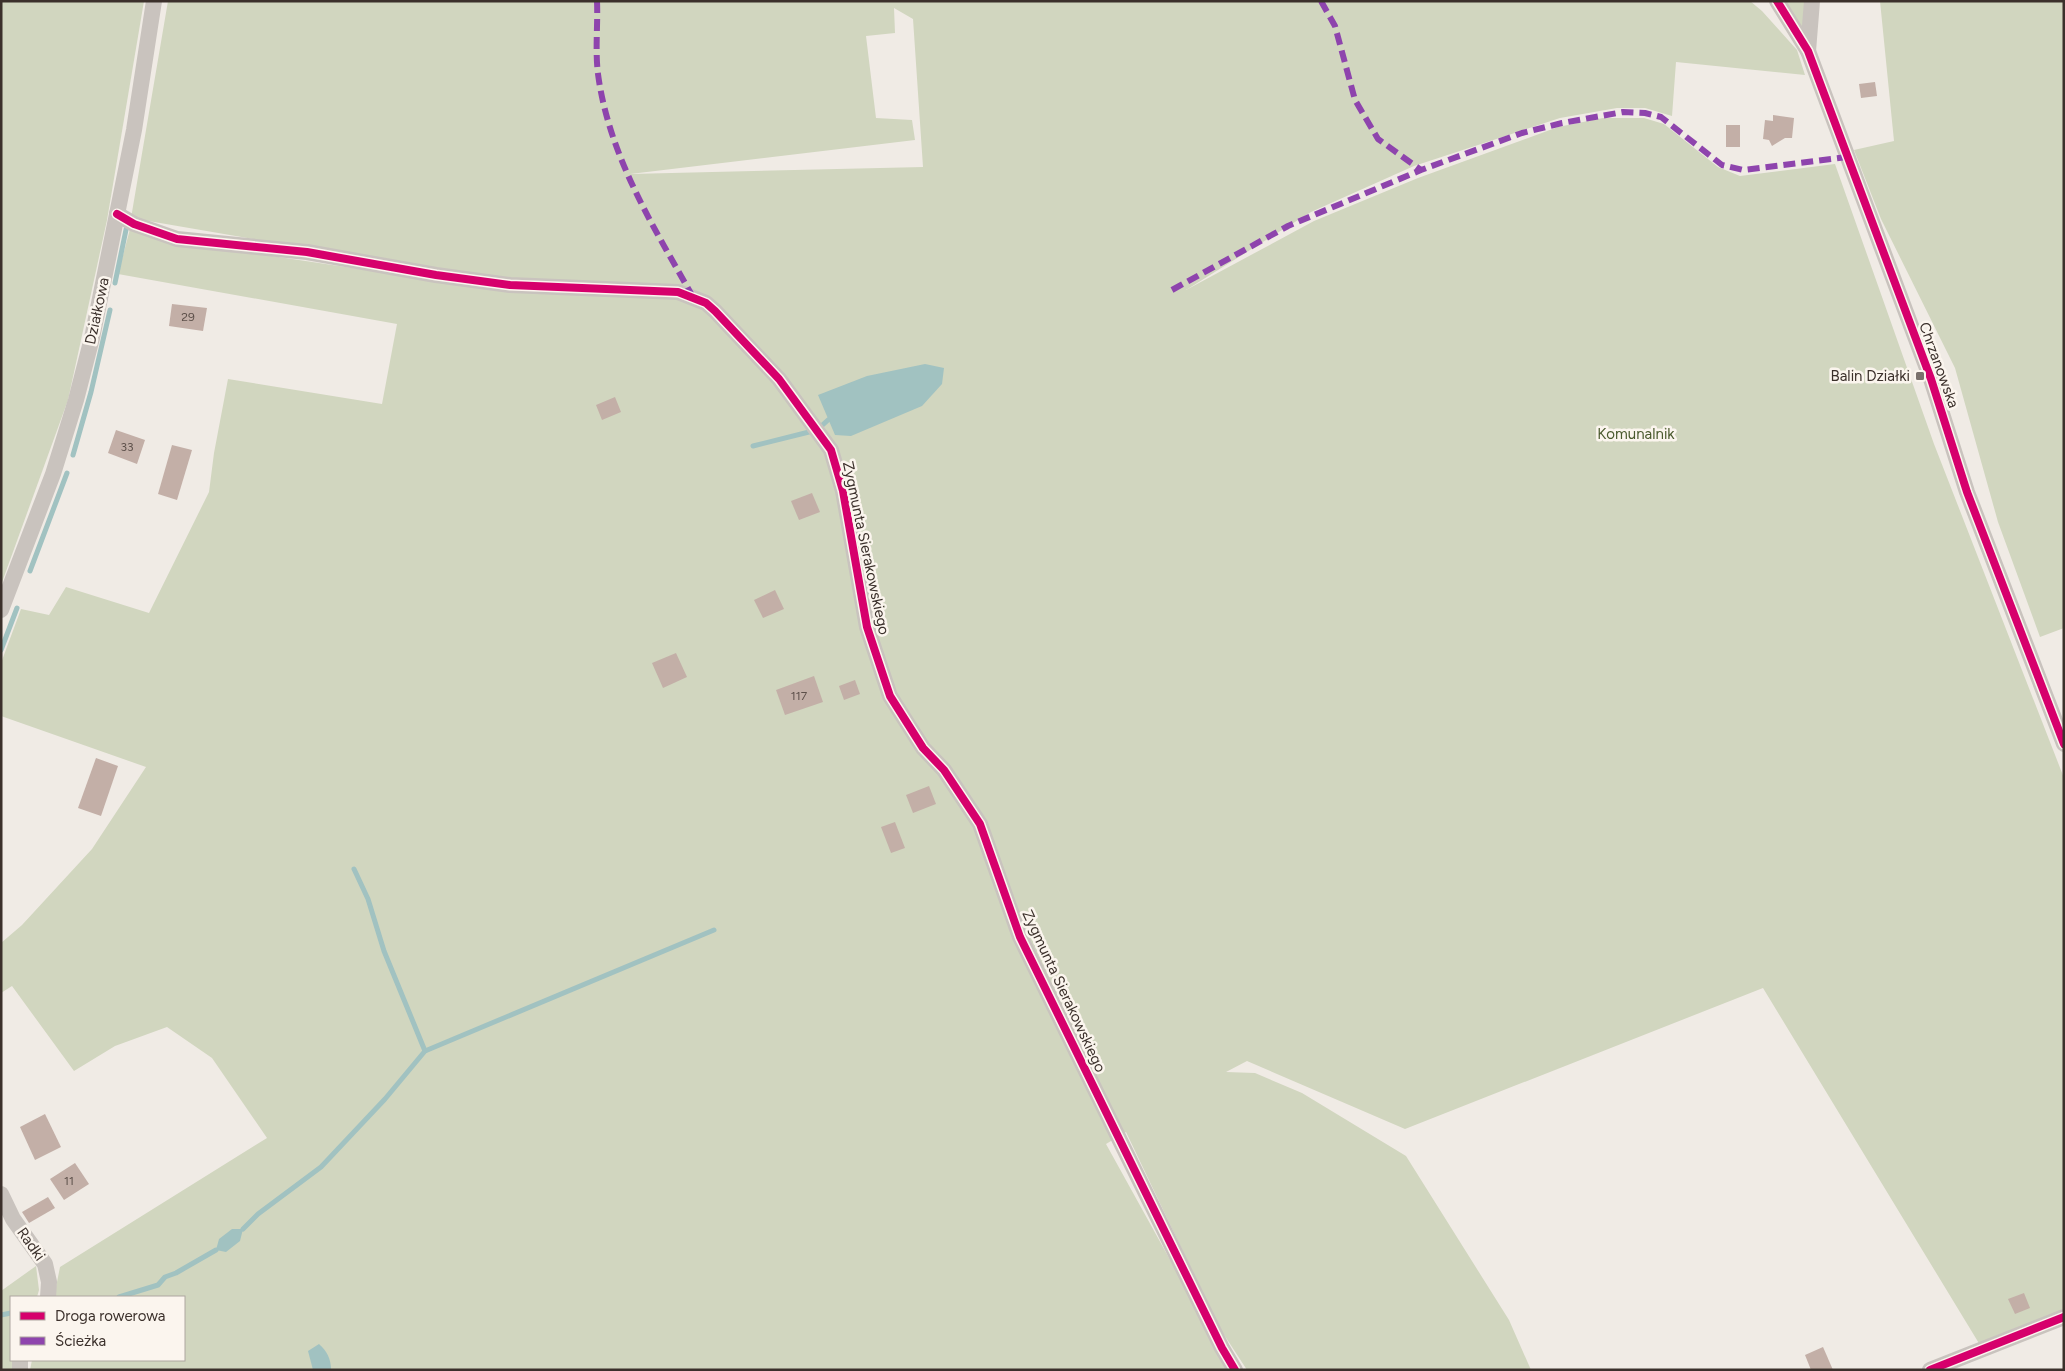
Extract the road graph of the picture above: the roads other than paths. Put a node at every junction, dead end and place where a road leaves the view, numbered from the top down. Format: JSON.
{"nodes":[{"id":1,"x":154,"y":1,"type":"edge"},
{"id":2,"x":1777,"y":1,"type":"edge"},
{"id":3,"x":1812,"y":1,"type":"edge"},
{"id":4,"x":1808,"y":51,"type":"junction"},
{"id":5,"x":117,"y":214,"type":"junction"},
{"id":6,"x":1,"y":610,"type":"edge"},
{"id":7,"x":2064,"y":744,"type":"edge"},
{"id":8,"x":1,"y":1194,"type":"edge"},
{"id":9,"x":48,"y":1296,"type":"edge"},
{"id":10,"x":2064,"y":1317,"type":"edge"},
{"id":11,"x":1235,"y":1370,"type":"edge"},
{"id":12,"x":1930,"y":1370,"type":"edge"}],
"edges":[{"from":1,"to":5,"type":"street","name":"Działkowa"},
{"from":2,"to":4,"type":"street","name":"Chrzanowska"},
{"from":3,"to":4,"type":"street"},
{"from":4,"to":7,"type":"street","name":"Chrzanowska"},
{"from":5,"to":6,"type":"street","name":"Działkowa"},
{"from":5,"to":11,"type":"street","name":"Zygmunta Sierakowskiego"},
{"from":8,"to":9,"type":"street","name":"Radki"},
{"from":10,"to":12,"type":"street"}]}
